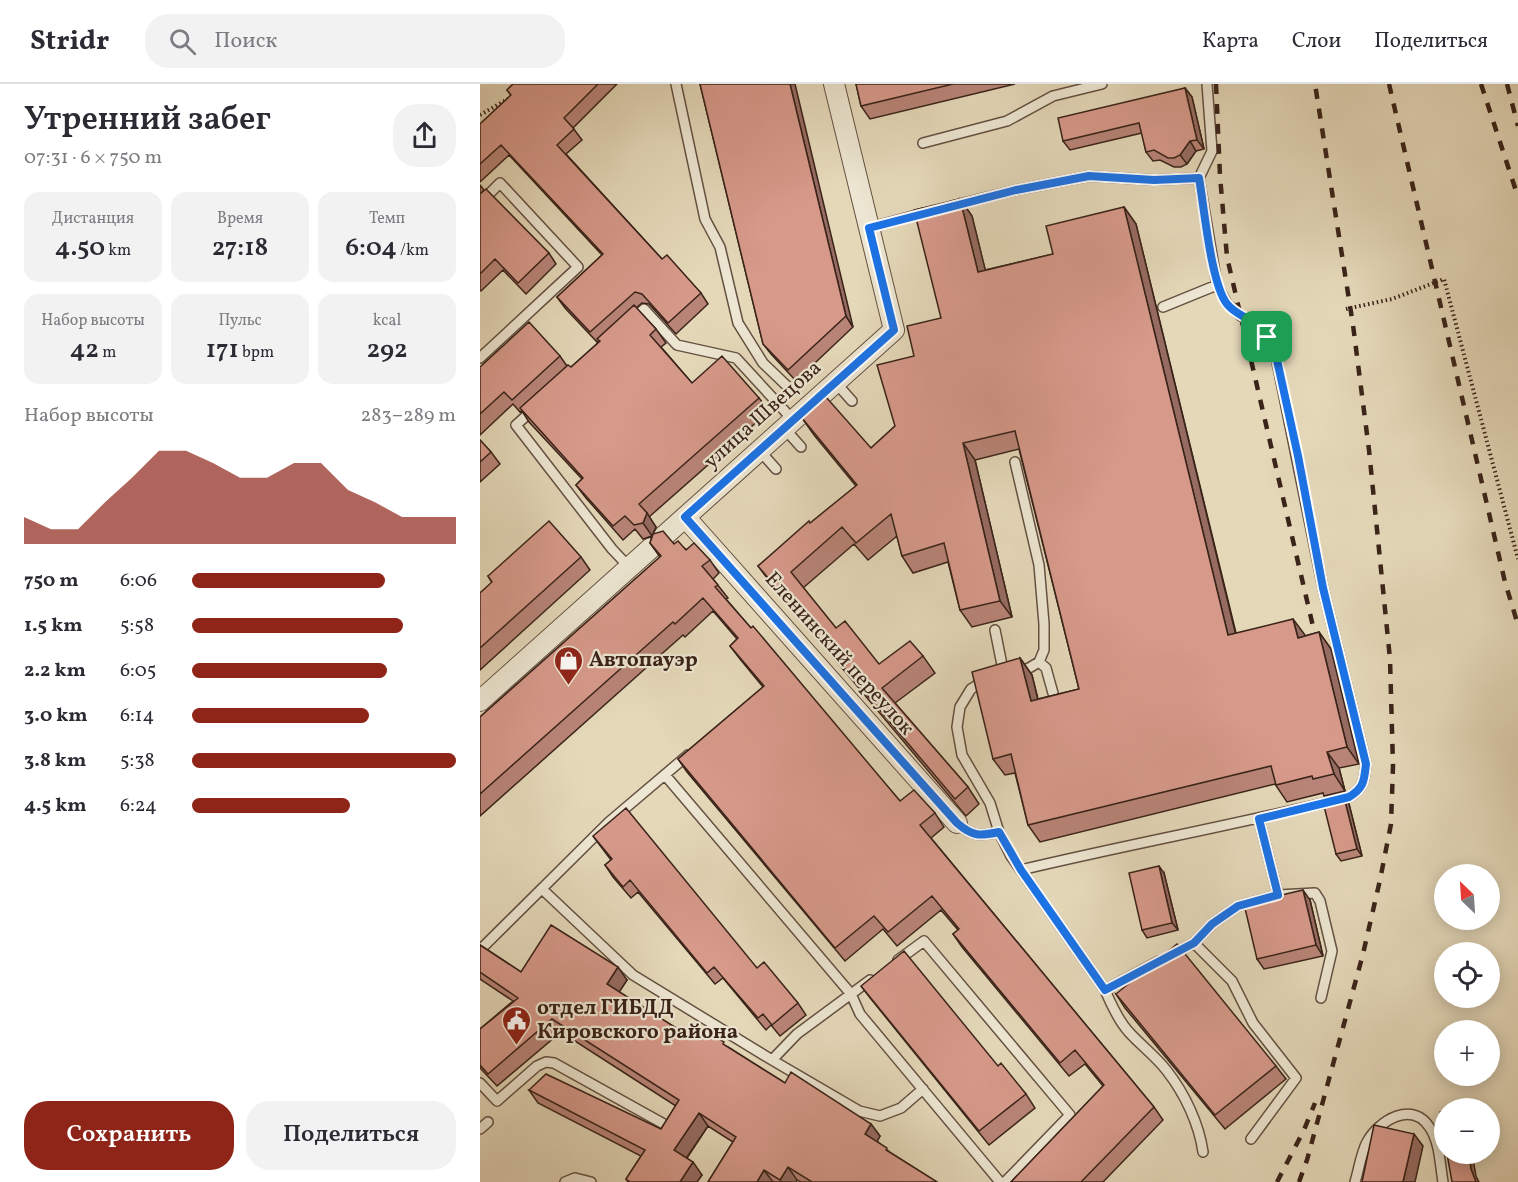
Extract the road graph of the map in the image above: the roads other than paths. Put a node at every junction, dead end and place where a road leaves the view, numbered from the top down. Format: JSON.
{"nodes":[{"id":1,"x":676,"y":84,"type":"edge"},
{"id":2,"x":834,"y":84,"type":"edge"},
{"id":3,"x":1102,"y":84,"type":"edge"},
{"id":4,"x":1208,"y":84,"type":"edge"},
{"id":5,"x":923,"y":142,"type":"dead end"},
{"id":6,"x":1199,"y":178,"type":"junction"},
{"id":7,"x":480,"y":203,"type":"edge"},
{"id":8,"x":942,"y":209,"type":"edge"},
{"id":9,"x":932,"y":212,"type":"edge"},
{"id":10,"x":869,"y":228,"type":"junction"},
{"id":11,"x":1217,"y":285,"type":"junction"},
{"id":12,"x":1163,"y":307,"type":"dead end"},
{"id":13,"x":627,"y":325,"type":"edge"},
{"id":14,"x":480,"y":358,"type":"edge"},
{"id":15,"x":835,"y":382,"type":"junction"},
{"id":16,"x":788,"y":387,"type":"edge"},
{"id":17,"x":852,"y":401,"type":"dead end"},
{"id":18,"x":542,"y":402,"type":"edge"},
{"id":19,"x":789,"y":424,"type":"junction"},
{"id":20,"x":801,"y":447,"type":"dead end"},
{"id":21,"x":759,"y":450,"type":"junction"},
{"id":22,"x":1015,"y":462,"type":"edge"},
{"id":23,"x":776,"y":469,"type":"dead end"},
{"id":24,"x":685,"y":517,"type":"junction"},
{"id":25,"x":628,"y":567,"type":"junction"},
{"id":26,"x":995,"y":630,"type":"dead end"},
{"id":27,"x":1039,"y":662,"type":"junction"},
{"id":28,"x":1004,"y":675,"type":"junction"},
{"id":29,"x":480,"y":701,"type":"edge"},
{"id":30,"x":1056,"y":704,"type":"edge"},
{"id":31,"x":693,"y":752,"type":"edge"},
{"id":32,"x":665,"y":775,"type":"junction"},
{"id":33,"x":1259,"y":819,"type":"junction"},
{"id":34,"x":957,"y":823,"type":"joint"},
{"id":35,"x":999,"y":832,"type":"junction"},
{"id":36,"x":1021,"y":870,"type":"junction"},
{"id":37,"x":542,"y":889,"type":"junction"},
{"id":38,"x":1278,"y":895,"type":"junction"},
{"id":39,"x":1194,"y":943,"type":"junction"},
{"id":40,"x":480,"y":950,"type":"edge"},
{"id":41,"x":887,"y":967,"type":"edge"},
{"id":42,"x":878,"y":974,"type":"edge"},
{"id":43,"x":1105,"y":990,"type":"junction"},
{"id":44,"x":851,"y":994,"type":"junction"},
{"id":45,"x":1321,"y":998,"type":"dead end"},
{"id":46,"x":772,"y":1060,"type":"junction"},
{"id":47,"x":480,"y":1083,"type":"edge"},
{"id":48,"x":923,"y":1089,"type":"junction"},
{"id":49,"x":488,"y":1122,"type":"dead end"},
{"id":50,"x":671,"y":1128,"type":"edge"},
{"id":51,"x":480,"y":1129,"type":"edge"},
{"id":52,"x":1251,"y":1139,"type":"dead end"},
{"id":53,"x":1203,"y":1152,"type":"dead end"},
{"id":54,"x":565,"y":1182,"type":"edge"},
{"id":55,"x":591,"y":1182,"type":"edge"},
{"id":56,"x":1000,"y":1182,"type":"edge"},
{"id":57,"x":1005,"y":1182,"type":"edge"},
{"id":58,"x":1355,"y":1182,"type":"edge"},
{"id":59,"x":1443,"y":1182,"type":"edge"}],
"edges":[{"from":1,"to":16,"type":"lane"},
{"from":2,"to":10,"type":"street"},
{"from":3,"to":5,"type":"lane"},
{"from":4,"to":6,"type":"lane"},
{"from":6,"to":8,"type":"lane"},
{"from":6,"to":11,"type":"lane"},
{"from":7,"to":14,"type":"lane"},
{"from":9,"to":10,"type":"lane"},
{"from":10,"to":15,"type":"street","name":"улица Швецова"},
{"from":11,"to":12,"type":"lane"},
{"from":11,"to":33,"type":"lane"},
{"from":13,"to":19,"type":"lane"},
{"from":15,"to":17,"type":"lane"},
{"from":15,"to":19,"type":"street","name":"улица Швецова"},
{"from":18,"to":25,"type":"lane"},
{"from":19,"to":20,"type":"lane"},
{"from":19,"to":21,"type":"street","name":"улица Швецова"},
{"from":21,"to":23,"type":"lane"},
{"from":21,"to":24,"type":"street","name":"улица Швецова"},
{"from":22,"to":27,"type":"lane"},
{"from":24,"to":25,"type":"street","name":"улица Швецова"},
{"from":24,"to":34,"type":"street","name":"Еленинский переулок"},
{"from":25,"to":29,"type":"street","name":"улица Швецова"},
{"from":26,"to":28,"type":"lane"},
{"from":27,"to":28,"type":"lane"},
{"from":27,"to":30,"type":"lane"},
{"from":28,"to":35,"type":"lane"},
{"from":31,"to":32,"type":"lane"},
{"from":32,"to":37,"type":"lane"},
{"from":32,"to":44,"type":"lane"},
{"from":33,"to":36,"type":"lane"},
{"from":33,"to":38,"type":"lane"},
{"from":34,"to":35,"type":"lane"},
{"from":35,"to":36,"type":"lane"},
{"from":36,"to":43,"type":"lane"},
{"from":37,"to":40,"type":"lane"},
{"from":37,"to":46,"type":"lane"},
{"from":38,"to":39,"type":"lane"},
{"from":38,"to":45,"type":"lane"},
{"from":39,"to":43,"type":"lane"},
{"from":39,"to":52,"type":"lane"},
{"from":41,"to":57,"type":"lane"},
{"from":42,"to":44,"type":"lane"},
{"from":43,"to":53,"type":"lane"},
{"from":44,"to":46,"type":"lane"},
{"from":44,"to":48,"type":"lane"},
{"from":46,"to":48,"type":"lane"},
{"from":47,"to":50,"type":"lane"},
{"from":48,"to":56,"type":"lane"},
{"from":49,"to":51,"type":"lane"},
{"from":54,"to":55,"type":"lane"},
{"from":58,"to":59,"type":"lane"}]}
